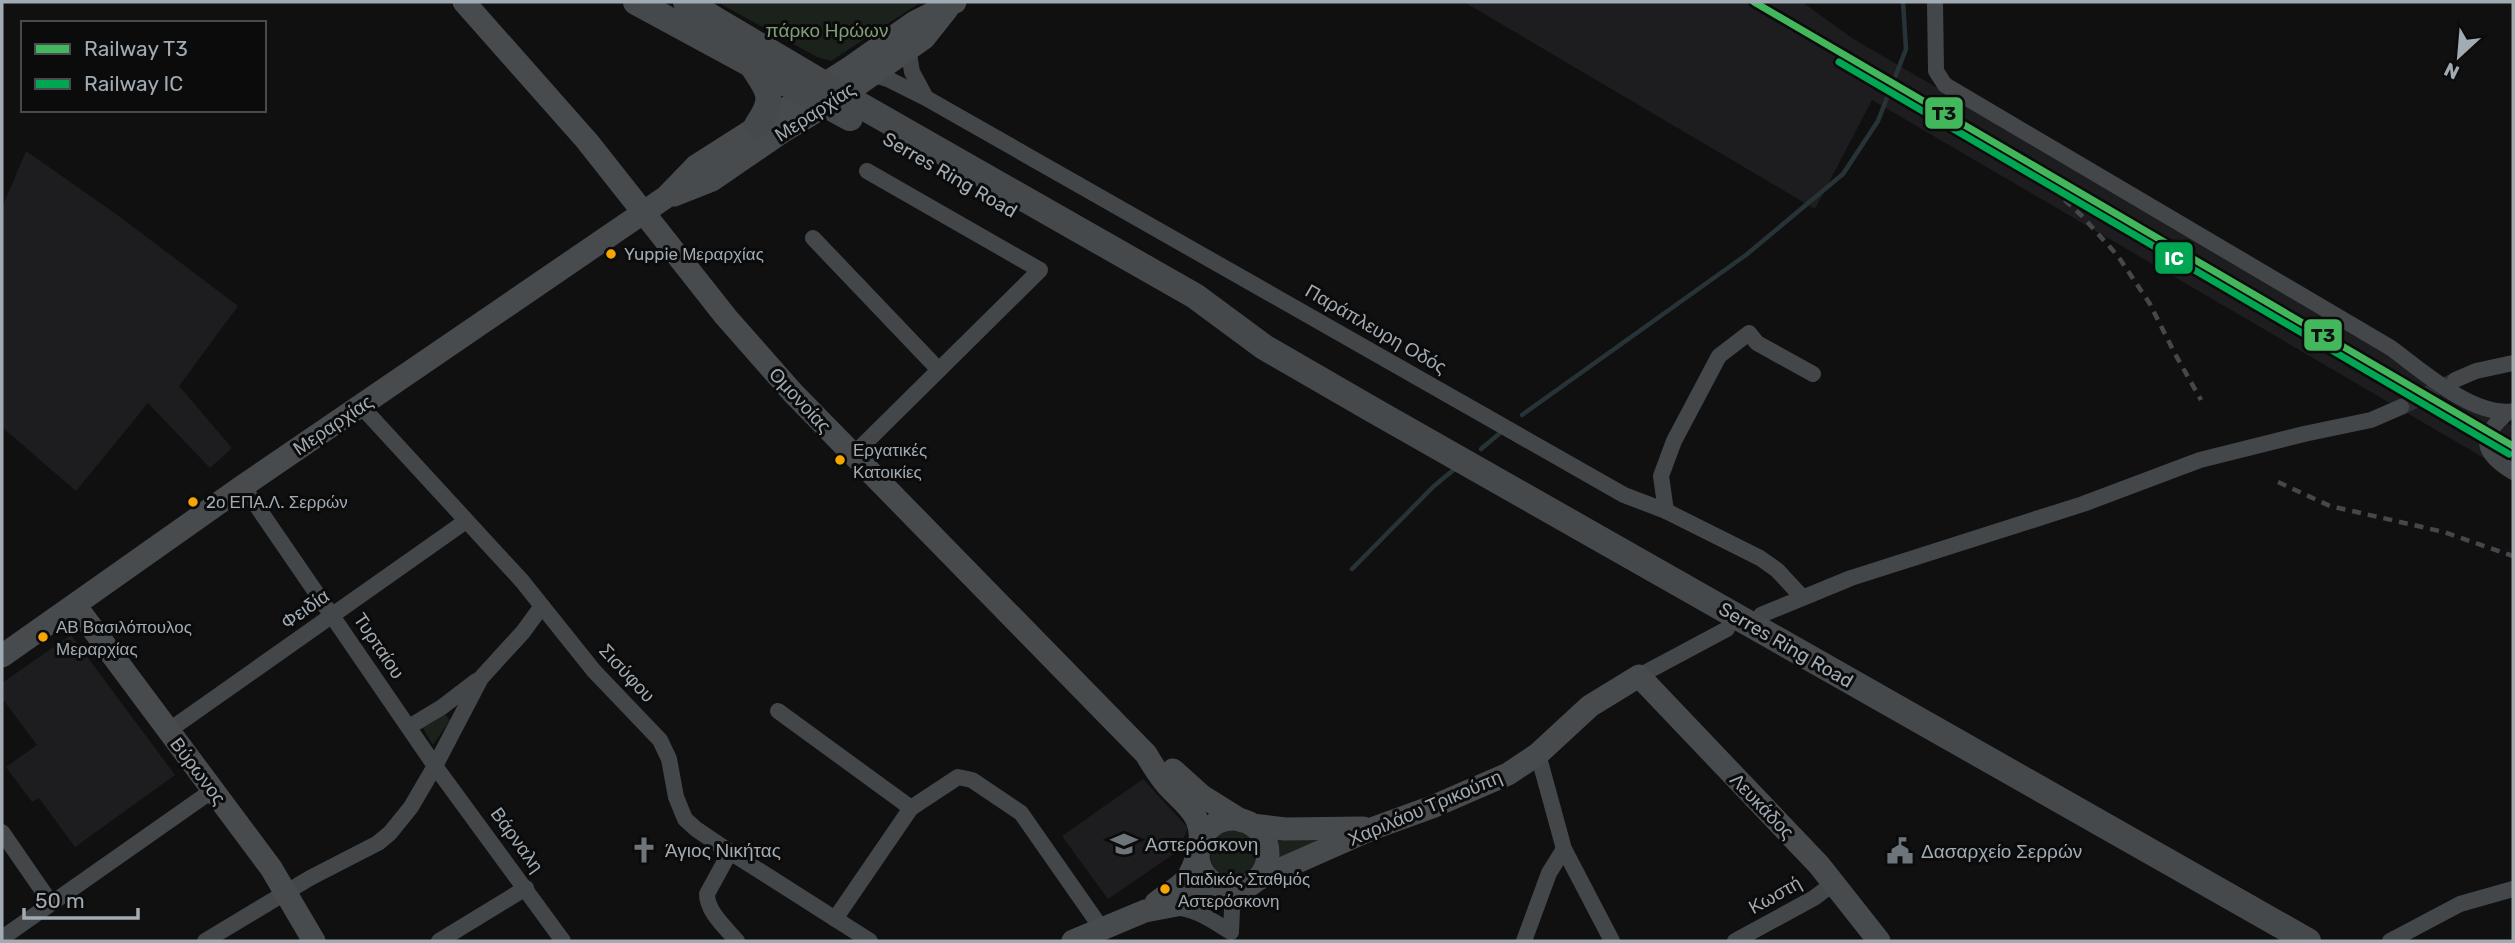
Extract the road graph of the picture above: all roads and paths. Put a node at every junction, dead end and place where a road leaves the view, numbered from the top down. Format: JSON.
{"nodes":[{"id":1,"x":636,"y":2,"type":"edge"},
{"id":2,"x":686,"y":2,"type":"edge"},
{"id":3,"x":1935,"y":2,"type":"edge"},
{"id":4,"x":466,"y":3,"type":"edge"},
{"id":5,"x":952,"y":4,"type":"edge"},
{"id":6,"x":908,"y":48,"type":"junction"},
{"id":7,"x":751,"y":64,"type":"junction"},
{"id":8,"x":873,"y":74,"type":"junction"},
{"id":9,"x":825,"y":94,"type":"junction"},
{"id":10,"x":926,"y":98,"type":"junction"},
{"id":11,"x":757,"y":125,"type":"junction"},
{"id":12,"x":867,"y":172,"type":"dead end"},
{"id":13,"x":666,"y":197,"type":"junction"},
{"id":14,"x":645,"y":212,"type":"junction"},
{"id":15,"x":813,"y":238,"type":"dead end"},
{"id":16,"x":2513,"y":363,"type":"edge"},
{"id":17,"x":939,"y":370,"type":"junction"},
{"id":18,"x":1813,"y":374,"type":"dead end"},
{"id":19,"x":2455,"y":380,"type":"tunnel mouth"},
{"id":20,"x":361,"y":406,"type":"junction"},
{"id":21,"x":2401,"y":407,"type":"tunnel mouth"},
{"id":22,"x":2510,"y":411,"type":"edge"},
{"id":23,"x":853,"y":455,"type":"junction"},
{"id":24,"x":2513,"y":472,"type":"edge"},
{"id":25,"x":243,"y":486,"type":"junction"},
{"id":26,"x":1666,"y":511,"type":"junction"},
{"id":27,"x":466,"y":521,"type":"junction"},
{"id":28,"x":1802,"y":597,"type":"junction"},
{"id":29,"x":75,"y":605,"type":"junction"},
{"id":30,"x":542,"y":606,"type":"junction"},
{"id":31,"x":332,"y":615,"type":"junction"},
{"id":32,"x":1760,"y":615,"type":"dead end"},
{"id":33,"x":1727,"y":629,"type":"dead end"},
{"id":34,"x":2,"y":656,"type":"edge"},
{"id":35,"x":1639,"y":676,"type":"junction"},
{"id":36,"x":481,"y":678,"type":"junction"},
{"id":37,"x":778,"y":710,"type":"dead end"},
{"id":38,"x":409,"y":727,"type":"junction"},
{"id":39,"x":168,"y":731,"type":"junction"},
{"id":40,"x":1146,"y":754,"type":"junction"},
{"id":41,"x":1538,"y":754,"type":"junction"},
{"id":42,"x":435,"y":766,"type":"junction"},
{"id":43,"x":213,"y":790,"type":"junction"},
{"id":44,"x":911,"y":808,"type":"junction"},
{"id":45,"x":1247,"y":823,"type":"junction"},
{"id":46,"x":1374,"y":828,"type":"junction"},
{"id":47,"x":2,"y":832,"type":"edge"},
{"id":48,"x":1199,"y":847,"type":"junction"},
{"id":49,"x":1564,"y":849,"type":"junction"},
{"id":50,"x":730,"y":852,"type":"junction"},
{"id":51,"x":1834,"y":883,"type":"junction"},
{"id":52,"x":1234,"y":885,"type":"junction"},
{"id":53,"x":526,"y":888,"type":"junction"},
{"id":54,"x":2513,"y":888,"type":"edge"},
{"id":55,"x":286,"y":892,"type":"junction"},
{"id":56,"x":51,"y":903,"type":"junction"},
{"id":57,"x":1171,"y":907,"type":"junction"},
{"id":58,"x":1145,"y":911,"type":"junction"},
{"id":59,"x":835,"y":919,"type":"junction"},
{"id":60,"x":1102,"y":929,"type":"junction"},
{"id":61,"x":1234,"y":937,"type":"edge"},
{"id":62,"x":2,"y":938,"type":"edge"},
{"id":63,"x":2306,"y":940,"type":"edge"},
{"id":64,"x":205,"y":941,"type":"edge"},
{"id":65,"x":314,"y":941,"type":"edge"},
{"id":66,"x":439,"y":941,"type":"edge"},
{"id":67,"x":562,"y":941,"type":"edge"},
{"id":68,"x":737,"y":941,"type":"edge"},
{"id":69,"x":870,"y":941,"type":"edge"},
{"id":70,"x":1073,"y":941,"type":"edge"},
{"id":71,"x":1524,"y":941,"type":"edge"},
{"id":72,"x":1612,"y":941,"type":"edge"},
{"id":73,"x":1735,"y":941,"type":"edge"},
{"id":74,"x":1879,"y":941,"type":"edge"},
{"id":75,"x":2390,"y":941,"type":"edge"}],
"edges":[{"from":1,"to":7,"type":"main road","name":"Serres Ring Road"},
{"from":2,"to":9,"type":"main road","name":"Serres Ring Road"},
{"from":3,"to":22,"type":"street"},
{"from":4,"to":14,"type":"street","name":"Ομονοίας"},
{"from":5,"to":6,"type":"street","name":"Μεραρχίας"},
{"from":5,"to":9,"type":"street","name":"Μεραρχίας"},
{"from":6,"to":8,"type":"street","name":"Μεραρχίας"},
{"from":6,"to":10,"type":"street"},
{"from":7,"to":9,"type":"main road","name":"Serres Ring Road"},
{"from":7,"to":11,"type":"main road"},
{"from":8,"to":9,"type":"street","name":"Μεραρχίας"},
{"from":8,"to":10,"type":"street","name":"Παράπλευρη Οδός"},
{"from":9,"to":11,"type":"street","name":"Μεραρχίας"},
{"from":9,"to":13,"type":"street","name":"Μεραρχίας"},
{"from":9,"to":63,"type":"main road","name":"Serres Ring Road"},
{"from":10,"to":26,"type":"street","name":"Παράπλευρη Οδός"},
{"from":11,"to":13,"type":"street","name":"Μεραρχίας"},
{"from":12,"to":17,"type":"street"},
{"from":13,"to":14,"type":"street","name":"Μεραρχίας"},
{"from":14,"to":20,"type":"street","name":"Μεραρχίας"},
{"from":14,"to":23,"type":"street","name":"Ομονοίας"},
{"from":15,"to":17,"type":"street"},
{"from":16,"to":19,"type":"street"},
{"from":17,"to":23,"type":"street"},
{"from":18,"to":26,"type":"street"},
{"from":20,"to":25,"type":"street","name":"Μεραρχίας"},
{"from":20,"to":27,"type":"street","name":"Σισύφου"},
{"from":21,"to":28,"type":"street"},
{"from":22,"to":24,"type":"street"},
{"from":23,"to":40,"type":"street","name":"Ομονοίας"},
{"from":25,"to":29,"type":"street","name":"Μεραρχίας"},
{"from":25,"to":31,"type":"street","name":"Τυρταίου"},
{"from":26,"to":28,"type":"street","name":"Παράπλευρη Οδός"},
{"from":27,"to":30,"type":"street","name":"Σισύφου"},
{"from":27,"to":31,"type":"street","name":"Φειδία"},
{"from":28,"to":32,"type":"street"},
{"from":29,"to":34,"type":"street","name":"Μεραρχίας"},
{"from":29,"to":39,"type":"street","name":"Βύρωνος"},
{"from":30,"to":36,"type":"street"},
{"from":30,"to":50,"type":"street","name":"Σισύφου"},
{"from":31,"to":38,"type":"street","name":"Τυρταίου"},
{"from":31,"to":39,"type":"street","name":"Φειδία"},
{"from":33,"to":35,"type":"street","name":"Χαριλάου Τρικούπη"},
{"from":35,"to":41,"type":"street","name":"Χαριλάου Τρικούπη"},
{"from":35,"to":51,"type":"street","name":"Λευκάδος"},
{"from":36,"to":38,"type":"street"},
{"from":36,"to":42,"type":"street"},
{"from":37,"to":44,"type":"street"},
{"from":38,"to":42,"type":"street","name":"Τυρταίου"},
{"from":39,"to":43,"type":"street","name":"Βύρωνος"},
{"from":40,"to":45,"type":"street"},
{"from":40,"to":48,"type":"street","name":"Ομονοίας"},
{"from":41,"to":46,"type":"street","name":"Χαριλάου Τρικούπη"},
{"from":41,"to":49,"type":"street"},
{"from":42,"to":53,"type":"street","name":"Βάρναλη"},
{"from":42,"to":55,"type":"street"},
{"from":43,"to":55,"type":"street","name":"Βύρωνος"},
{"from":43,"to":56,"type":"street"},
{"from":44,"to":59,"type":"street"},
{"from":44,"to":60,"type":"street"},
{"from":45,"to":46,"type":"street"},
{"from":45,"to":48,"type":"street"},
{"from":45,"to":52,"type":"street"},
{"from":46,"to":52,"type":"street","name":"Χαριλάου Τρικούπη"},
{"from":47,"to":56,"type":"street"},
{"from":48,"to":52,"type":"street"},
{"from":48,"to":58,"type":"street"},
{"from":49,"to":71,"type":"street"},
{"from":49,"to":72,"type":"street"},
{"from":50,"to":59,"type":"street","name":"Σισύφου"},
{"from":50,"to":68,"type":"street"},
{"from":51,"to":73,"type":"street","name":"Κωστή"},
{"from":51,"to":74,"type":"street","name":"Λευκάδος"},
{"from":52,"to":57,"type":"street","name":"Χαριλάου Τρικούπη"},
{"from":52,"to":61,"type":"street"},
{"from":53,"to":66,"type":"street"},
{"from":53,"to":67,"type":"street","name":"Βάρναλη"},
{"from":54,"to":75,"type":"street"},
{"from":55,"to":64,"type":"street"},
{"from":55,"to":65,"type":"street","name":"Βύρωνος"},
{"from":56,"to":62,"type":"street"},
{"from":57,"to":58,"type":"street","name":"Χαριλάου Τρικούπη"},
{"from":57,"to":61,"type":"street"},
{"from":58,"to":60,"type":"street","name":"Χαριλάου Τρικούπη"},
{"from":59,"to":69,"type":"street","name":"Σισύφου"},
{"from":60,"to":70,"type":"street","name":"Χαριλάου Τρικούπη"}]}
